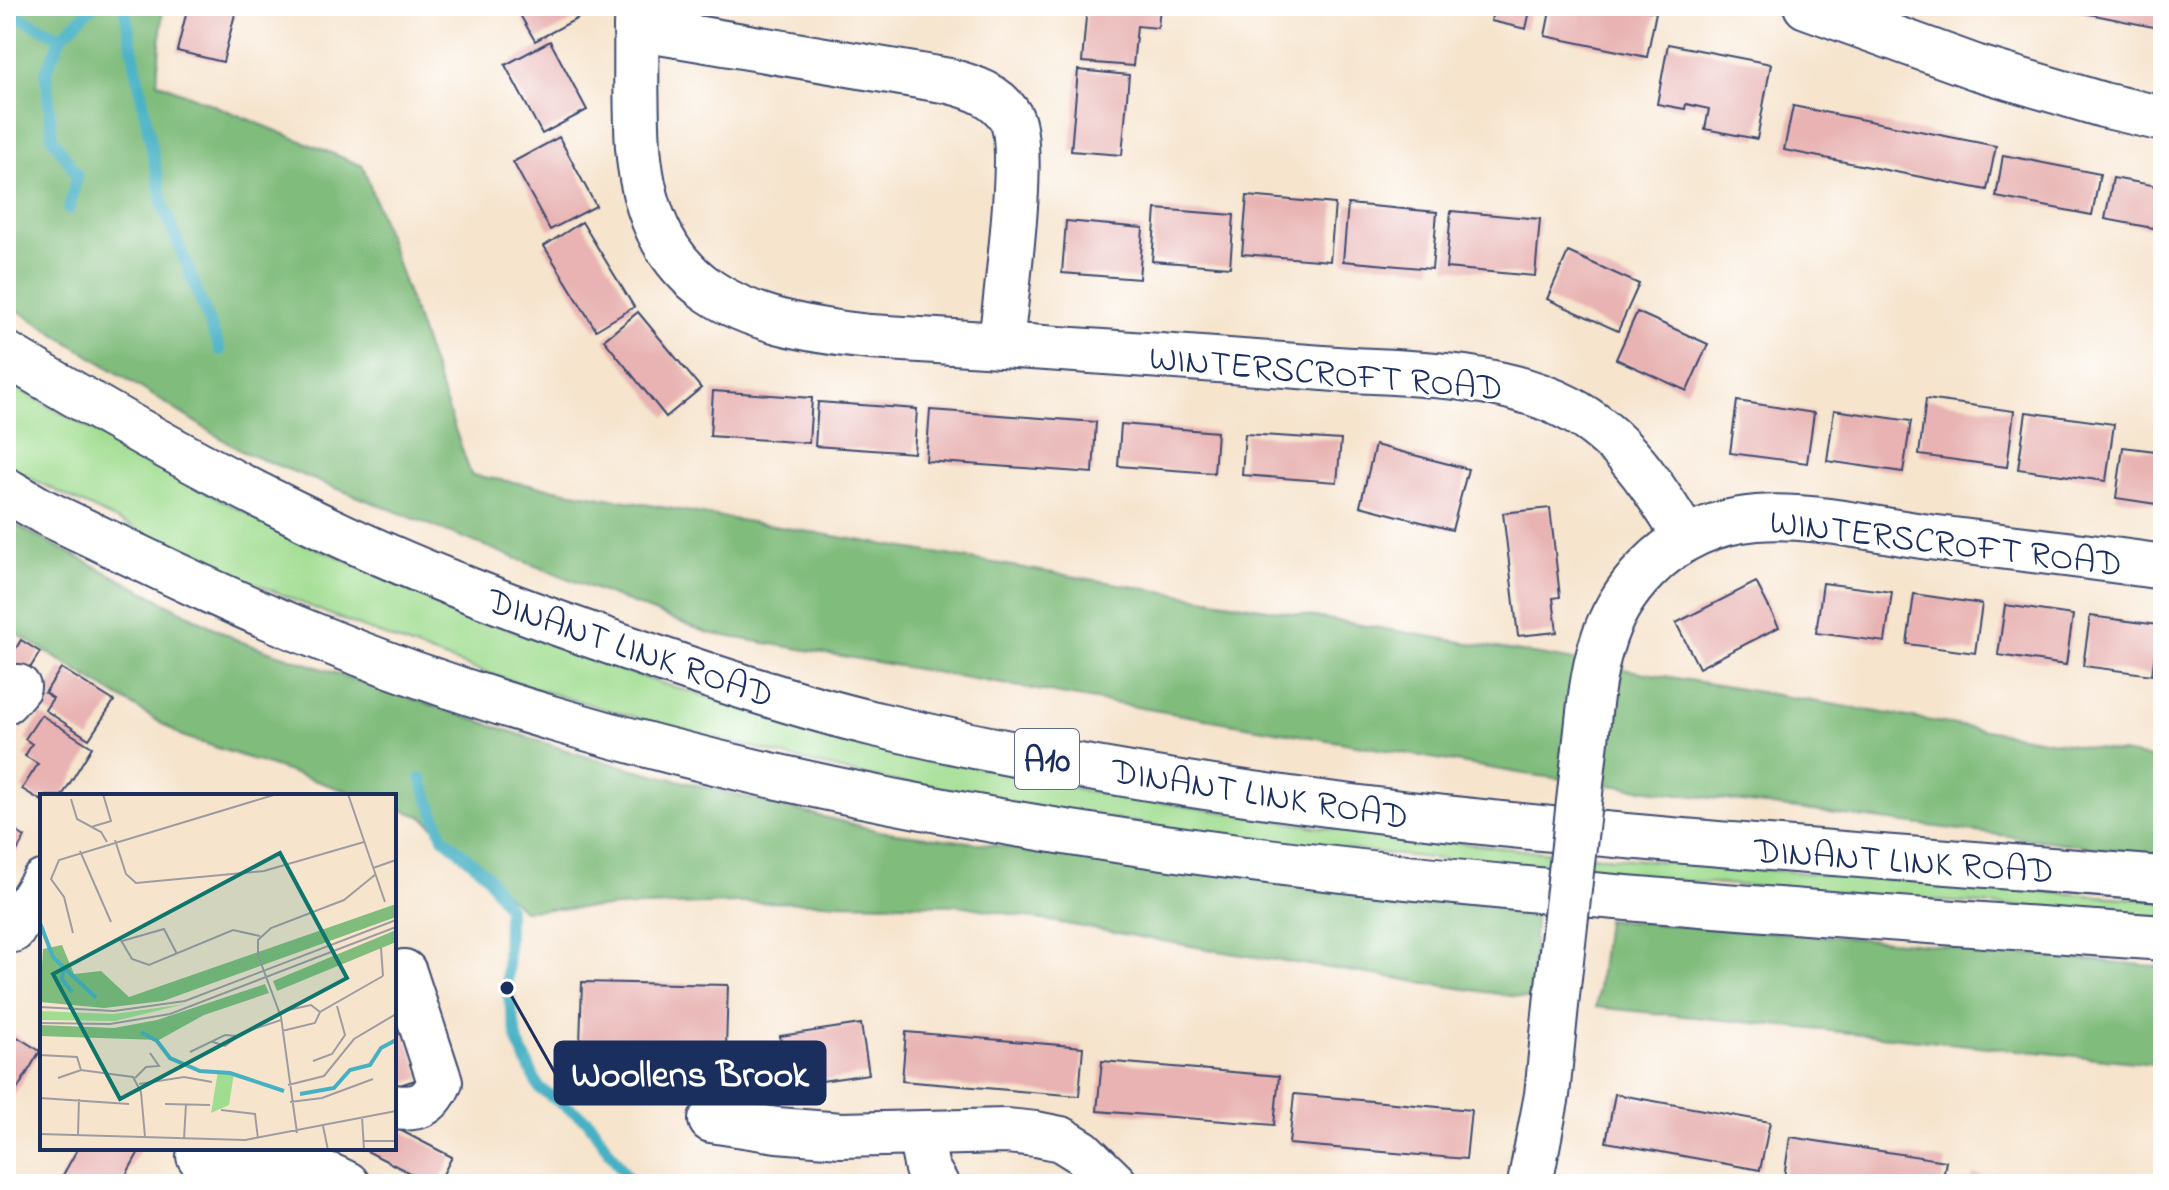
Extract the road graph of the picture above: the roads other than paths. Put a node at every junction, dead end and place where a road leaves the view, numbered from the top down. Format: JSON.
{"nodes":[{"id":1,"x":1806,"y":6,"type":"edge"},
{"id":2,"x":636,"y":17,"type":"edge"},
{"id":3,"x":2163,"y":119,"type":"edge"},
{"id":4,"x":1001,"y":344,"type":"junction"},
{"id":5,"x":6,"y":354,"type":"edge"},
{"id":6,"x":6,"y":490,"type":"edge"},
{"id":7,"x":1685,"y":537,"type":"junction"},
{"id":8,"x":2163,"y":567,"type":"edge"},
{"id":9,"x":2163,"y":879,"type":"edge"},
{"id":10,"x":40,"y":888,"type":"edge"},
{"id":11,"x":20,"y":934,"type":"edge"},
{"id":12,"x":2163,"y":938,"type":"edge"},
{"id":13,"x":404,"y":972,"type":"dead end"},
{"id":14,"x":396,"y":1107,"type":"edge"},
{"id":15,"x":711,"y":1120,"type":"dead end"},
{"id":16,"x":920,"y":1135,"type":"junction"},
{"id":17,"x":198,"y":1163,"type":"edge"},
{"id":18,"x":347,"y":1184,"type":"edge"},
{"id":19,"x":936,"y":1184,"type":"edge"},
{"id":20,"x":1115,"y":1184,"type":"edge"},
{"id":21,"x":1530,"y":1184,"type":"edge"}],
"edges":[{"from":1,"to":3,"type":"main road"},
{"from":2,"to":4,"type":"main road","name":"WINTERSCROFT ROAD"},
{"from":2,"to":4,"type":"main road","name":"WINTERSCROFT ROAD"},
{"from":4,"to":7,"type":"main road","name":"WINTERSCROFT ROAD"},
{"from":5,"to":9,"type":"main road","name":"DINANT LINK ROAD","number":"A10"},
{"from":6,"to":12,"type":"main road","name":"DINANT LINK ROAD","number":"A10"},
{"from":7,"to":8,"type":"main road","name":"WINTERSCROFT ROAD"},
{"from":7,"to":21,"type":"main road","name":"WINTERSCROFT ROAD","bridge":true},
{"from":10,"to":11,"type":"main road"},
{"from":13,"to":14,"type":"main road"},
{"from":15,"to":16,"type":"main road"},
{"from":16,"to":19,"type":"main road"},
{"from":16,"to":20,"type":"main road"},
{"from":17,"to":18,"type":"main road"}]}
